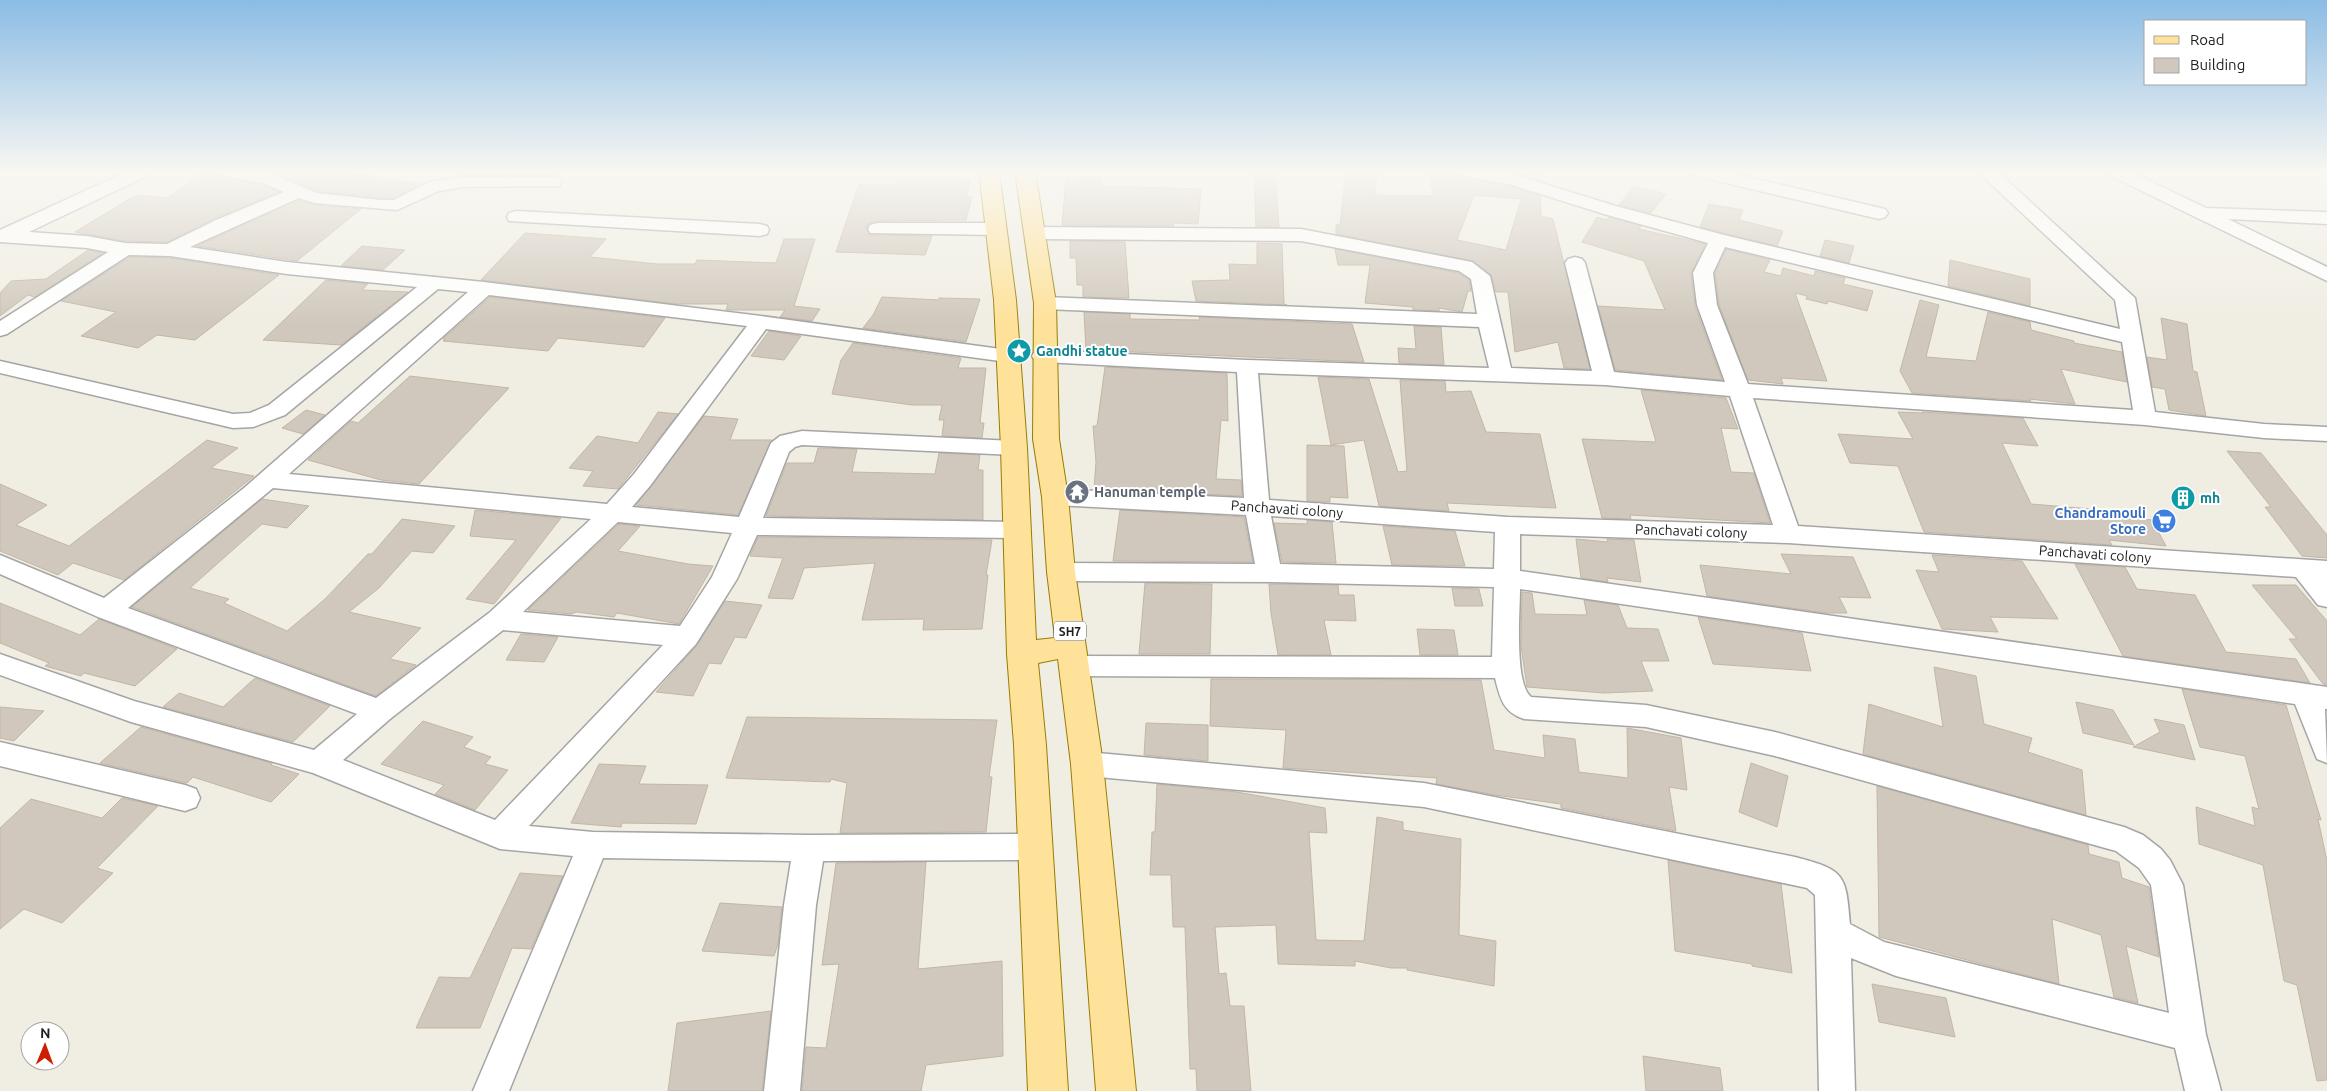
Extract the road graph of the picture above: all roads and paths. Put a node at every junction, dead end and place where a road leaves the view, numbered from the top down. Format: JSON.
{"nodes":[{"id":1,"x":34,"y":222,"type":"edge"},
{"id":2,"x":228,"y":222,"type":"edge"},
{"id":3,"x":608,"y":222,"type":"edge"},
{"id":4,"x":996,"y":222,"type":"edge"},
{"id":5,"x":1034,"y":222,"type":"edge"},
{"id":6,"x":1653,"y":222,"type":"edge"},
{"id":7,"x":2042,"y":222,"type":"edge"},
{"id":8,"x":2219,"y":222,"type":"edge"},
{"id":9,"x":877,"y":229,"type":"dead end"},
{"id":10,"x":997,"y":229,"type":"junction"},
{"id":11,"x":760,"y":230,"type":"dead end"},
{"id":12,"x":1036,"y":233,"type":"junction"},
{"id":13,"x":2,"y":237,"type":"edge"},
{"id":14,"x":1719,"y":240,"type":"junction"},
{"id":15,"x":125,"y":248,"type":"junction"},
{"id":16,"x":170,"y":250,"type":"junction"},
{"id":17,"x":1574,"y":263,"type":"dead end"},
{"id":18,"x":2327,"y":275,"type":"edge"},
{"id":19,"x":434,"y":283,"type":"junction"},
{"id":20,"x":484,"y":288,"type":"junction"},
{"id":21,"x":1045,"y":302,"type":"junction"},
{"id":22,"x":1488,"y":321,"type":"junction"},
{"id":23,"x":761,"y":322,"type":"junction"},
{"id":24,"x":0,"y":330,"type":"edge"},
{"id":25,"x":2130,"y":338,"type":"junction"},
{"id":26,"x":1007,"y":356,"type":"junction"},
{"id":27,"x":1044,"y":356,"type":"junction"},
{"id":28,"x":1248,"y":366,"type":"junction"},
{"id":29,"x":0,"y":367,"type":"edge"},
{"id":30,"x":1501,"y":373,"type":"junction"},
{"id":31,"x":1605,"y":378,"type":"junction"},
{"id":32,"x":1739,"y":390,"type":"junction"},
{"id":33,"x":2144,"y":418,"type":"junction"},
{"id":34,"x":2264,"y":431,"type":"junction"},
{"id":35,"x":2327,"y":434,"type":"edge"},
{"id":36,"x":2327,"y":447,"type":"edge"},
{"id":37,"x":1014,"y":448,"type":"junction"},
{"id":38,"x":269,"y":480,"type":"junction"},
{"id":39,"x":1054,"y":497,"type":"junction"},
{"id":40,"x":1257,"y":507,"type":"junction"},
{"id":41,"x":613,"y":513,"type":"junction"},
{"id":42,"x":1508,"y":525,"type":"junction"},
{"id":43,"x":748,"y":526,"type":"junction"},
{"id":44,"x":1016,"y":530,"type":"junction"},
{"id":45,"x":1788,"y":534,"type":"junction"},
{"id":46,"x":0,"y":564,"type":"edge"},
{"id":47,"x":2315,"y":569,"type":"edge"},
{"id":48,"x":1061,"y":572,"type":"junction"},
{"id":49,"x":1269,"y":573,"type":"junction"},
{"id":50,"x":1506,"y":578,"type":"junction"},
{"id":51,"x":2327,"y":598,"type":"edge"},
{"id":52,"x":107,"y":610,"type":"junction"},
{"id":53,"x":498,"y":620,"type":"junction"},
{"id":54,"x":687,"y":637,"type":"junction"},
{"id":55,"x":1022,"y":654,"type":"junction"},
{"id":56,"x":1074,"y":656,"type":"junction"},
{"id":57,"x":0,"y":664,"type":"edge"},
{"id":58,"x":1506,"y":668,"type":"junction"},
{"id":59,"x":2316,"y":697,"type":"edge"},
{"id":60,"x":380,"y":712,"type":"junction"},
{"id":61,"x":2327,"y":751,"type":"edge"},
{"id":62,"x":0,"y":754,"type":"edge"},
{"id":63,"x":319,"y":763,"type":"junction"},
{"id":64,"x":1087,"y":764,"type":"junction"},
{"id":65,"x":185,"y":798,"type":"dead end"},
{"id":66,"x":500,"y":836,"type":"junction"},
{"id":67,"x":593,"y":845,"type":"junction"},
{"id":68,"x":1034,"y":847,"type":"junction"},
{"id":69,"x":809,"y":848,"type":"junction"},
{"id":70,"x":1834,"y":932,"type":"junction"},
{"id":71,"x":2190,"y":1035,"type":"junction"},
{"id":72,"x":491,"y":1091,"type":"edge"},
{"id":73,"x":782,"y":1091,"type":"edge"},
{"id":74,"x":1048,"y":1091,"type":"edge"},
{"id":75,"x":1116,"y":1091,"type":"edge"},
{"id":76,"x":1837,"y":1091,"type":"edge"},
{"id":77,"x":2203,"y":1091,"type":"edge"}],
"edges":[{"from":1,"to":13,"type":"street"},
{"from":2,"to":16,"type":"street"},
{"from":3,"to":11,"type":"street"},
{"from":4,"to":10,"type":"main road"},
{"from":5,"to":12,"type":"main road","number":"SH7"},
{"from":6,"to":14,"type":"street"},
{"from":7,"to":25,"type":"street"},
{"from":8,"to":18,"type":"street"},
{"from":9,"to":10,"type":"street"},
{"from":10,"to":26,"type":"main road"},
{"from":12,"to":21,"type":"main road","number":"SH7"},
{"from":12,"to":22,"type":"street"},
{"from":13,"to":15,"type":"street"},
{"from":14,"to":25,"type":"street"},
{"from":14,"to":32,"type":"street"},
{"from":15,"to":16,"type":"street"},
{"from":15,"to":24,"type":"street"},
{"from":16,"to":19,"type":"street"},
{"from":17,"to":31,"type":"street"},
{"from":19,"to":20,"type":"street"},
{"from":19,"to":29,"type":"street"},
{"from":20,"to":23,"type":"street"},
{"from":20,"to":38,"type":"street"},
{"from":21,"to":22,"type":"street"},
{"from":21,"to":27,"type":"main road","number":"SH7"},
{"from":22,"to":30,"type":"street"},
{"from":23,"to":26,"type":"street"},
{"from":23,"to":41,"type":"street"},
{"from":25,"to":33,"type":"street"},
{"from":26,"to":37,"type":"main road"},
{"from":27,"to":28,"type":"street"},
{"from":27,"to":39,"type":"main road","number":"SH7"},
{"from":28,"to":30,"type":"street"},
{"from":28,"to":40,"type":"street"},
{"from":30,"to":31,"type":"street"},
{"from":31,"to":32,"type":"street"},
{"from":32,"to":33,"type":"street"},
{"from":32,"to":45,"type":"street"},
{"from":33,"to":34,"type":"street"},
{"from":34,"to":35,"type":"street"},
{"from":34,"to":36,"type":"street"},
{"from":37,"to":43,"type":"street"},
{"from":37,"to":44,"type":"main road"},
{"from":38,"to":41,"type":"street"},
{"from":38,"to":52,"type":"street"},
{"from":39,"to":40,"type":"street","name":"Panchavati colony"},
{"from":39,"to":48,"type":"main road","number":"SH7"},
{"from":40,"to":42,"type":"street","name":"Panchavati colony"},
{"from":40,"to":49,"type":"street"},
{"from":41,"to":43,"type":"street"},
{"from":41,"to":53,"type":"street"},
{"from":42,"to":45,"type":"street","name":"Panchavati colony"},
{"from":42,"to":50,"type":"street"},
{"from":43,"to":44,"type":"street"},
{"from":43,"to":54,"type":"street"},
{"from":44,"to":55,"type":"main road"},
{"from":45,"to":47,"type":"street","name":"Panchavati colony"},
{"from":46,"to":52,"type":"street"},
{"from":47,"to":51,"type":"street"},
{"from":48,"to":49,"type":"street"},
{"from":48,"to":56,"type":"main road","number":"SH7"},
{"from":49,"to":50,"type":"street"},
{"from":50,"to":58,"type":"street"},
{"from":50,"to":59,"type":"street"},
{"from":52,"to":60,"type":"street"},
{"from":53,"to":54,"type":"street"},
{"from":53,"to":60,"type":"street"},
{"from":54,"to":66,"type":"street"},
{"from":55,"to":56,"type":"main road"},
{"from":55,"to":68,"type":"main road"},
{"from":56,"to":58,"type":"street"},
{"from":56,"to":64,"type":"main road","number":"SH7"},
{"from":57,"to":63,"type":"street"},
{"from":58,"to":71,"type":"street"},
{"from":59,"to":61,"type":"street"},
{"from":60,"to":63,"type":"street"},
{"from":62,"to":65,"type":"street"},
{"from":63,"to":66,"type":"street"},
{"from":64,"to":70,"type":"street"},
{"from":64,"to":75,"type":"main road","number":"SH7"},
{"from":66,"to":67,"type":"street"},
{"from":67,"to":69,"type":"street"},
{"from":67,"to":72,"type":"street"},
{"from":68,"to":69,"type":"street"},
{"from":68,"to":74,"type":"main road"},
{"from":69,"to":73,"type":"street"},
{"from":70,"to":71,"type":"street"},
{"from":70,"to":76,"type":"street"},
{"from":71,"to":77,"type":"street"}]}
